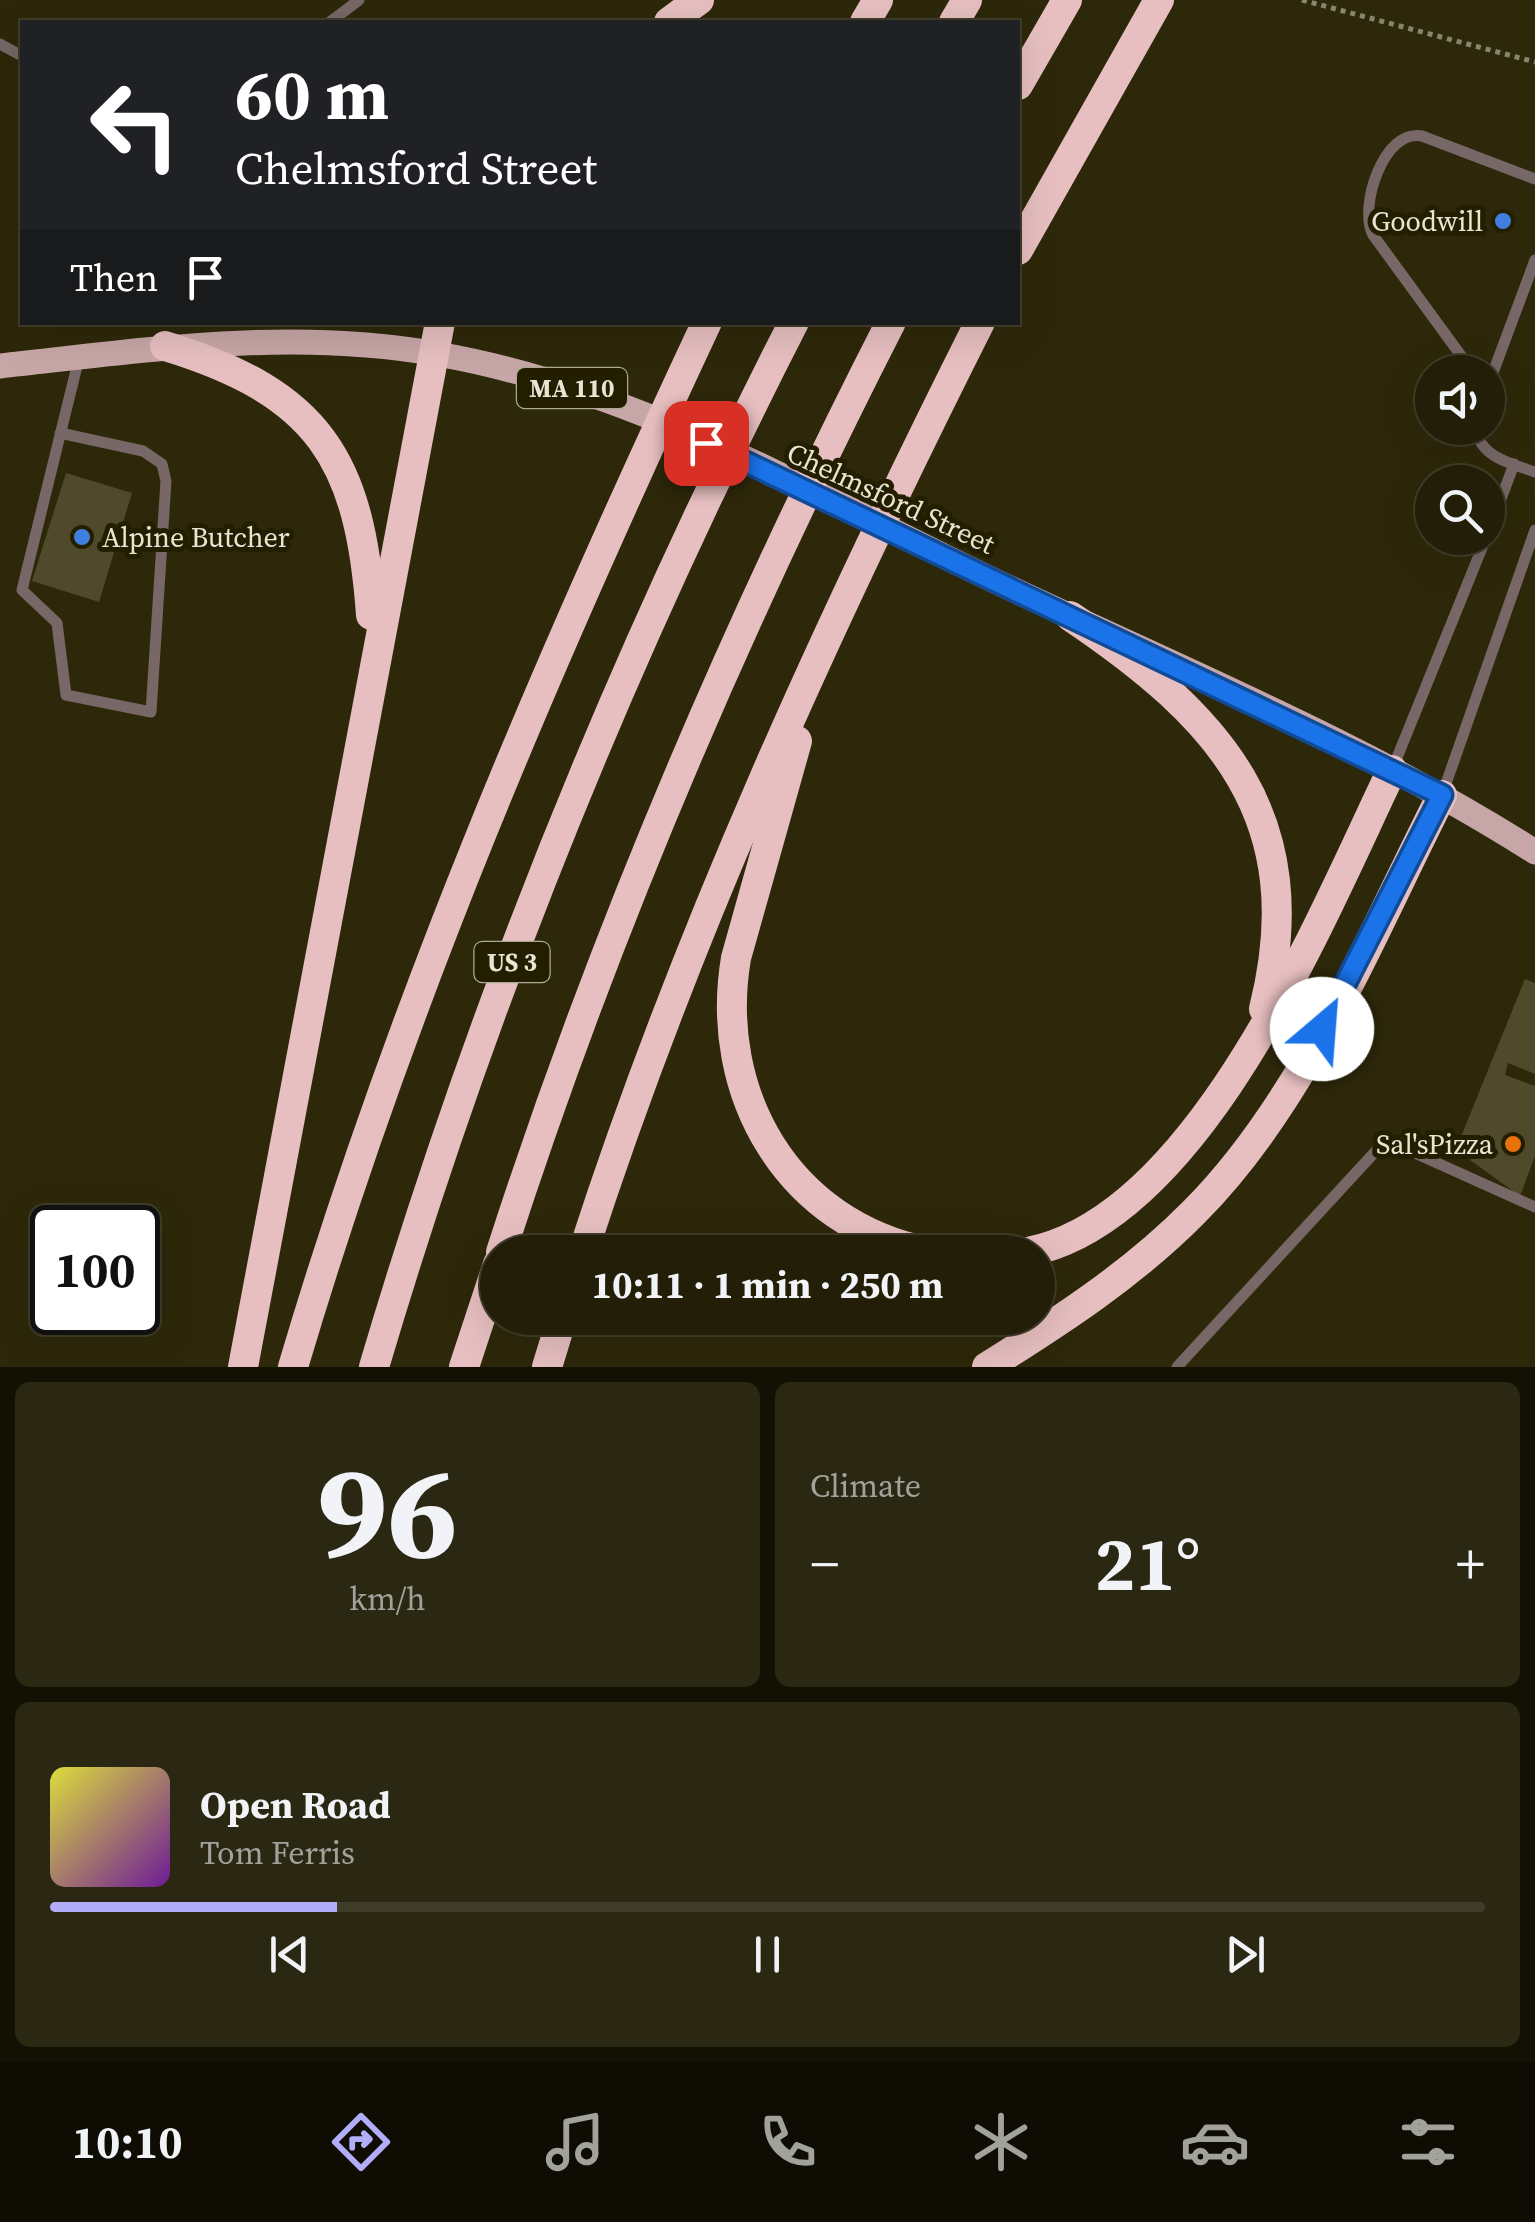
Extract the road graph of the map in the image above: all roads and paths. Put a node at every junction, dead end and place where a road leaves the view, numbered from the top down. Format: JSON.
{"nodes":[{"id":1,"x":359,"y":0,"type":"edge"},
{"id":2,"x":698,"y":0,"type":"edge"},
{"id":3,"x":1067,"y":0,"type":"edge"},
{"id":4,"x":1159,"y":0,"type":"edge"},
{"id":5,"x":1302,"y":0,"type":"edge"},
{"id":6,"x":333,"y":20,"type":"edge"},
{"id":7,"x":673,"y":20,"type":"edge"},
{"id":8,"x":1535,"y":62,"type":"edge"},
{"id":9,"x":1020,"y":82,"type":"edge"},
{"id":10,"x":1535,"y":180,"type":"edge"},
{"id":11,"x":1020,"y":246,"type":"edge"},
{"id":12,"x":1535,"y":260,"type":"edge"},
{"id":13,"x":439,"y":325,"type":"edge"},
{"id":14,"x":706,"y":325,"type":"edge"},
{"id":15,"x":889,"y":325,"type":"edge"},
{"id":16,"x":978,"y":325,"type":"edge"},
{"id":17,"x":333,"y":332,"type":"edge"},
{"id":18,"x":787,"y":335,"type":"edge"},
{"id":19,"x":166,"y":340,"type":"junction"},
{"id":20,"x":432,"y":353,"type":"junction"},
{"id":21,"x":1461,"y":355,"type":"edge"},
{"id":22,"x":1500,"y":355,"type":"edge"},
{"id":23,"x":79,"y":358,"type":"junction"},
{"id":24,"x":0,"y":366,"type":"edge"},
{"id":25,"x":60,"y":434,"type":"junction"},
{"id":26,"x":1483,"y":445,"type":"edge"},
{"id":27,"x":1514,"y":464,"type":"junction"},
{"id":28,"x":1535,"y":472,"type":"edge"},
{"id":29,"x":1505,"y":488,"type":"edge"},
{"id":30,"x":1535,"y":530,"type":"edge"},
{"id":31,"x":1479,"y":555,"type":"edge"},
{"id":32,"x":1070,"y":616,"type":"junction"},
{"id":33,"x":826,"y":638,"type":"junction"},
{"id":34,"x":370,"y":678,"type":"junction"},
{"id":35,"x":1392,"y":770,"type":"junction"},
{"id":36,"x":1442,"y":795,"type":"junction"},
{"id":37,"x":1535,"y":852,"type":"edge"},
{"id":38,"x":1255,"y":1043,"type":"junction"},
{"id":39,"x":1535,"y":1207,"type":"edge"},
{"id":40,"x":507,"y":1235,"type":"edge"},
{"id":41,"x":589,"y":1235,"type":"edge"},
{"id":42,"x":877,"y":1235,"type":"edge"},
{"id":43,"x":1055,"y":1242,"type":"edge"},
{"id":44,"x":480,"y":1319,"type":"edge"},
{"id":45,"x":556,"y":1335,"type":"edge"},
{"id":46,"x":243,"y":1367,"type":"edge"},
{"id":47,"x":293,"y":1367,"type":"edge"},
{"id":48,"x":374,"y":1367,"type":"edge"},
{"id":49,"x":464,"y":1367,"type":"edge"},
{"id":50,"x":546,"y":1367,"type":"edge"},
{"id":51,"x":987,"y":1367,"type":"edge"},
{"id":52,"x":1176,"y":1367,"type":"edge"}],
"edges":[{"from":1,"to":6,"type":"lane"},
{"from":2,"to":7,"type":"highway"},
{"from":3,"to":9,"type":"highway"},
{"from":4,"to":11,"type":"highway"},
{"from":5,"to":8,"type":"path"},
{"from":10,"to":21,"type":"lane"},
{"from":12,"to":22,"type":"lane"},
{"from":13,"to":20,"type":"highway"},
{"from":14,"to":47,"type":"highway"},
{"from":15,"to":40,"type":"highway"},
{"from":16,"to":33,"type":"highway"},
{"from":17,"to":19,"type":"main road","name":"Chelmsford Street","number":"MA 110"},
{"from":17,"to":20,"type":"main road","name":"Chelmsford Street","number":"MA 110"},
{"from":18,"to":48,"type":"highway","number":"US 3"},
{"from":19,"to":23,"type":"main road","name":"Chelmsford Street","number":"MA 110"},
{"from":19,"to":34,"type":"highway"},
{"from":20,"to":32,"type":"main road","name":"Chelmsford Street","number":"MA 110"},
{"from":20,"to":34,"type":"highway"},
{"from":23,"to":24,"type":"main road","name":"Chelmsford Street","number":"MA 110"},
{"from":23,"to":25,"type":"lane"},
{"from":25,"to":25,"type":"lane"},
{"from":26,"to":27,"type":"lane"},
{"from":27,"to":28,"type":"lane"},
{"from":27,"to":29,"type":"lane"},
{"from":30,"to":36,"type":"lane"},
{"from":31,"to":35,"type":"lane"},
{"from":32,"to":35,"type":"main road","name":"Chelmsford Street","number":"MA 110"},
{"from":32,"to":38,"type":"highway"},
{"from":33,"to":41,"type":"highway"},
{"from":33,"to":42,"type":"highway"},
{"from":34,"to":46,"type":"highway"},
{"from":35,"to":36,"type":"main road","name":"Chelmsford Street","number":"MA 110"},
{"from":35,"to":38,"type":"highway"},
{"from":36,"to":37,"type":"main road","name":"Chelmsford Street","number":"MA 110"},
{"from":36,"to":51,"type":"highway"},
{"from":38,"to":43,"type":"highway"},
{"from":39,"to":52,"type":"lane"},
{"from":44,"to":49,"type":"highway"},
{"from":45,"to":50,"type":"highway"}]}
